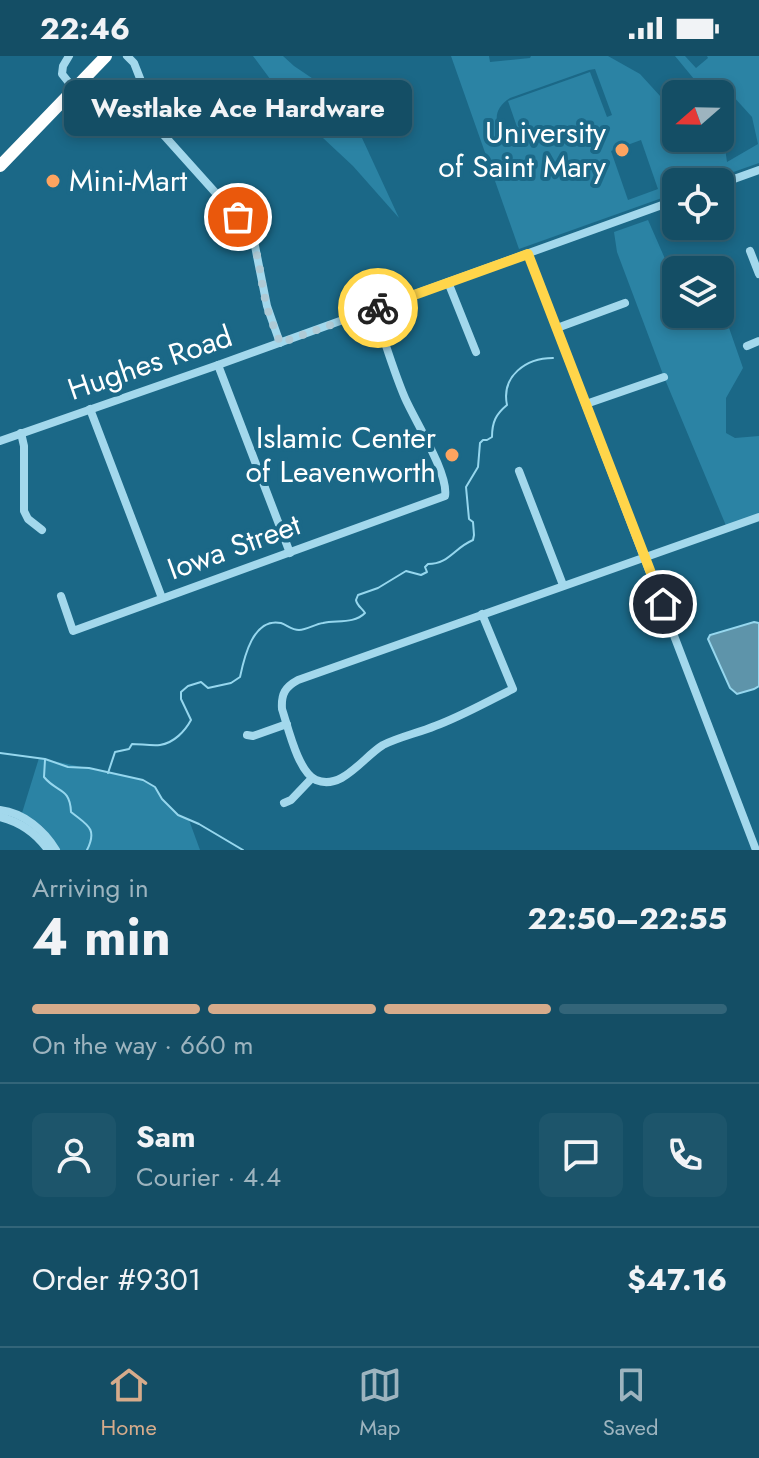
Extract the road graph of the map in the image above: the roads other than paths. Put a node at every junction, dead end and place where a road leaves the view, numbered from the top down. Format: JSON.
{"nodes":[{"id":1,"x":69,"y":56,"type":"edge"},
{"id":2,"x":106,"y":56,"type":"edge"},
{"id":3,"x":127,"y":56,"type":"edge"},
{"id":4,"x":74,"y":89,"type":"junction"},
{"id":5,"x":0,"y":166,"type":"edge"},
{"id":6,"x":759,"y":170,"type":"edge"},
{"id":7,"x":734,"y":179,"type":"edge"},
{"id":8,"x":662,"y":205,"type":"edge"},
{"id":9,"x":750,"y":251,"type":"dead end"},
{"id":10,"x":528,"y":254,"type":"junction"},
{"id":11,"x":759,"y":274,"type":"edge"},
{"id":12,"x":448,"y":282,"type":"junction"},
{"id":13,"x":625,"y":303,"type":"dead end"},
{"id":14,"x":374,"y":309,"type":"junction"},
{"id":15,"x":557,"y":328,"type":"junction"},
{"id":16,"x":759,"y":341,"type":"edge"},
{"id":17,"x":280,"y":343,"type":"junction"},
{"id":18,"x":747,"y":346,"type":"dead end"},
{"id":19,"x":476,"y":352,"type":"dead end"},
{"id":20,"x":218,"y":365,"type":"junction"},
{"id":21,"x":664,"y":377,"type":"dead end"},
{"id":22,"x":586,"y":404,"type":"junction"},
{"id":23,"x":90,"y":409,"type":"junction"},
{"id":24,"x":21,"y":433,"type":"junction"},
{"id":25,"x":0,"y":441,"type":"edge"},
{"id":26,"x":519,"y":471,"type":"dead end"},
{"id":27,"x":759,"y":517,"type":"edge"},
{"id":28,"x":42,"y":530,"type":"dead end"},
{"id":29,"x":290,"y":553,"type":"junction"},
{"id":30,"x":645,"y":556,"type":"junction"},
{"id":31,"x":563,"y":585,"type":"junction"},
{"id":32,"x":61,"y":596,"type":"dead end"},
{"id":33,"x":162,"y":598,"type":"junction"},
{"id":34,"x":482,"y":614,"type":"junction"},
{"id":35,"x":287,"y":724,"type":"junction"},
{"id":36,"x":247,"y":735,"type":"dead end"},
{"id":37,"x":312,"y":778,"type":"junction"},
{"id":38,"x":284,"y":803,"type":"dead end"},
{"id":39,"x":0,"y":810,"type":"edge"},
{"id":40,"x":0,"y":817,"type":"edge"},
{"id":41,"x":48,"y":850,"type":"edge"},
{"id":42,"x":56,"y":850,"type":"edge"},
{"id":43,"x":756,"y":850,"type":"edge"}],
"edges":[{"from":1,"to":4,"type":"street"},
{"from":2,"to":4,"type":"highway"},
{"from":3,"to":17,"type":"street"},
{"from":4,"to":5,"type":"highway"},
{"from":6,"to":7,"type":"street"},
{"from":8,"to":10,"type":"street","name":"Hughes Road"},
{"from":9,"to":11,"type":"street"},
{"from":10,"to":12,"type":"street","name":"Hughes Road"},
{"from":10,"to":15,"type":"street"},
{"from":12,"to":14,"type":"street","name":"Hughes Road"},
{"from":12,"to":19,"type":"street"},
{"from":13,"to":15,"type":"street"},
{"from":14,"to":17,"type":"street","name":"Hughes Road"},
{"from":14,"to":29,"type":"street","name":"Iowa Street"},
{"from":15,"to":22,"type":"street"},
{"from":16,"to":18,"type":"street"},
{"from":17,"to":20,"type":"street","name":"Hughes Road"},
{"from":20,"to":23,"type":"street","name":"Hughes Road"},
{"from":20,"to":29,"type":"street"},
{"from":21,"to":22,"type":"street"},
{"from":22,"to":30,"type":"street"},
{"from":23,"to":24,"type":"street","name":"Hughes Road"},
{"from":23,"to":33,"type":"street"},
{"from":24,"to":25,"type":"street","name":"Hughes Road"},
{"from":24,"to":28,"type":"street"},
{"from":26,"to":31,"type":"street"},
{"from":27,"to":30,"type":"street"},
{"from":29,"to":33,"type":"street","name":"Iowa Street"},
{"from":30,"to":31,"type":"street"},
{"from":30,"to":43,"type":"street"},
{"from":31,"to":34,"type":"street"},
{"from":32,"to":33,"type":"street","name":"Iowa Street"},
{"from":34,"to":35,"type":"street"},
{"from":34,"to":37,"type":"street"},
{"from":35,"to":36,"type":"street"},
{"from":35,"to":37,"type":"street"},
{"from":37,"to":38,"type":"street"},
{"from":39,"to":42,"type":"street"},
{"from":40,"to":41,"type":"street"}]}
